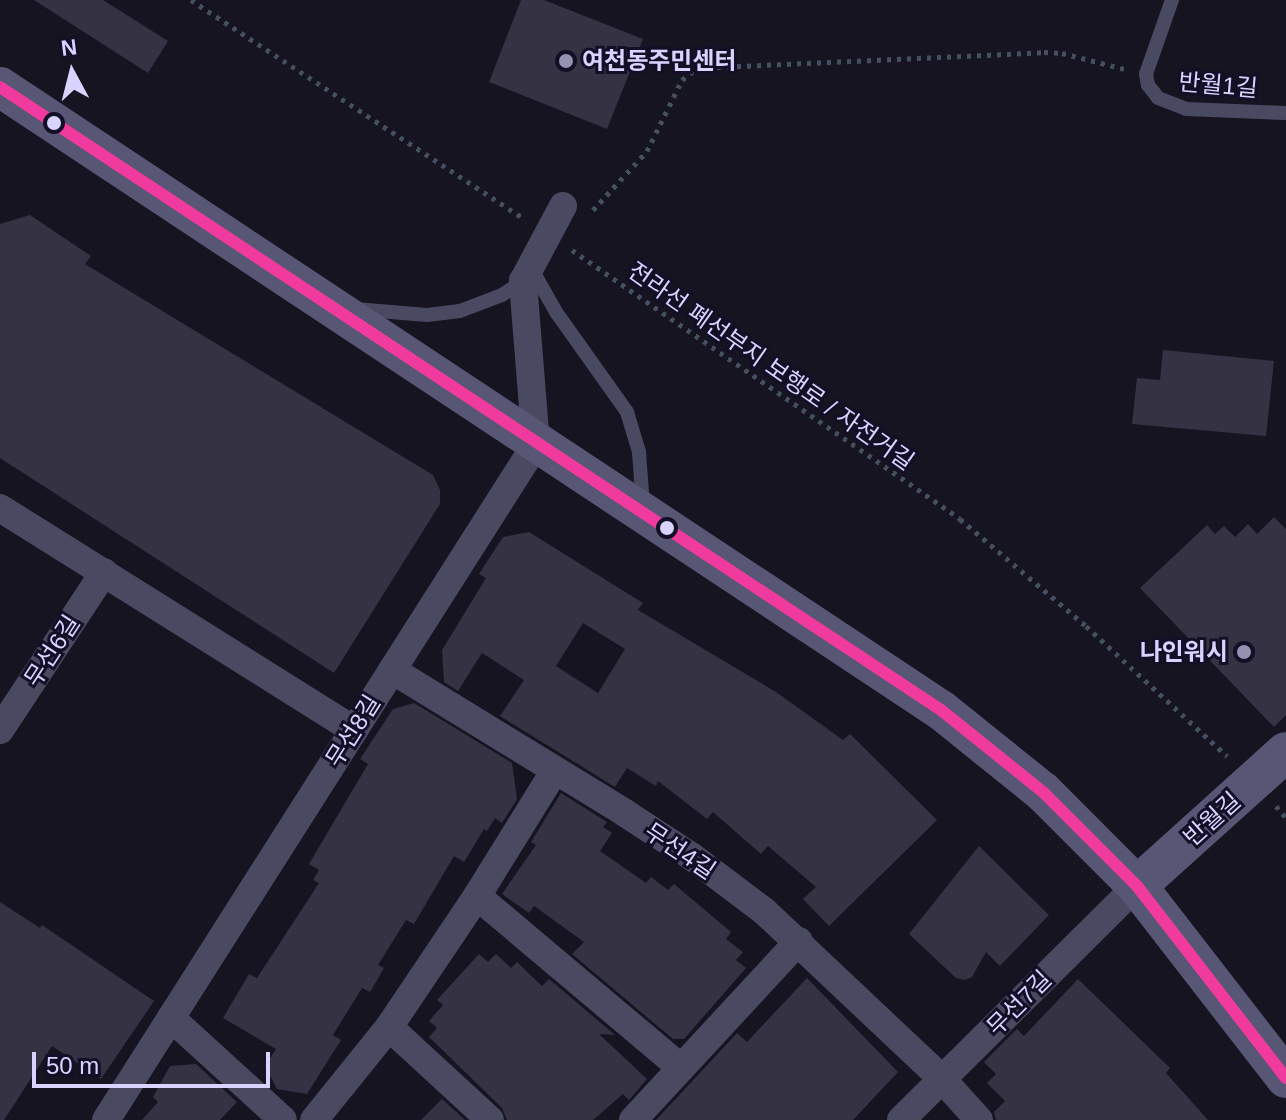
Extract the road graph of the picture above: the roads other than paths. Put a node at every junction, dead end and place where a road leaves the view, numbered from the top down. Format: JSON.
{"nodes":[{"id":1,"x":1172,"y":0,"type":"edge"},
{"id":2,"x":0,"y":88,"type":"edge"},
{"id":3,"x":1286,"y":113,"type":"edge"},
{"id":4,"x":563,"y":206,"type":"dead end"},
{"id":5,"x":527,"y":273,"type":"junction"},
{"id":6,"x":327,"y":306,"type":"junction"},
{"id":7,"x":536,"y":444,"type":"junction"},
{"id":8,"x":0,"y":508,"type":"edge"},
{"id":9,"x":644,"y":514,"type":"junction"},
{"id":10,"x":104,"y":572,"type":"junction"},
{"id":11,"x":392,"y":670,"type":"junction"},
{"id":12,"x":0,"y":730,"type":"edge"},
{"id":13,"x":354,"y":730,"type":"junction"},
{"id":14,"x":1286,"y":752,"type":"edge"},
{"id":15,"x":555,"y":770,"type":"junction"},
{"id":16,"x":1137,"y":886,"type":"junction"},
{"id":17,"x":477,"y":896,"type":"junction"},
{"id":18,"x":799,"y":941,"type":"junction"},
{"id":19,"x":171,"y":1018,"type":"junction"},
{"id":20,"x":389,"y":1027,"type":"junction"},
{"id":21,"x":681,"y":1068,"type":"junction"},
{"id":22,"x":1286,"y":1078,"type":"edge"},
{"id":23,"x":942,"y":1079,"type":"junction"},
{"id":24,"x":106,"y":1120,"type":"edge"},
{"id":25,"x":283,"y":1120,"type":"edge"},
{"id":26,"x":314,"y":1120,"type":"edge"},
{"id":27,"x":490,"y":1120,"type":"edge"},
{"id":28,"x":633,"y":1120,"type":"edge"},
{"id":29,"x":901,"y":1120,"type":"edge"},
{"id":30,"x":979,"y":1120,"type":"edge"}],
"edges":[{"from":1,"to":3,"type":"lane","name":"반월1길"},
{"from":2,"to":6,"type":"street"},
{"from":4,"to":5,"type":"street"},
{"from":5,"to":6,"type":"lane"},
{"from":5,"to":7,"type":"street"},
{"from":5,"to":9,"type":"lane"},
{"from":6,"to":7,"type":"street"},
{"from":7,"to":9,"type":"street"},
{"from":7,"to":11,"type":"street","name":"무선8길"},
{"from":8,"to":10,"type":"street"},
{"from":9,"to":16,"type":"street"},
{"from":10,"to":12,"type":"street","name":"무선6길"},
{"from":10,"to":13,"type":"street"},
{"from":11,"to":13,"type":"street","name":"무선8길"},
{"from":11,"to":15,"type":"street","name":"무선4길"},
{"from":13,"to":19,"type":"street","name":"무선8길"},
{"from":14,"to":16,"type":"street","name":"반월길"},
{"from":15,"to":17,"type":"street"},
{"from":15,"to":18,"type":"street","name":"무선4길"},
{"from":16,"to":22,"type":"street"},
{"from":16,"to":23,"type":"street","name":"무선7길"},
{"from":17,"to":20,"type":"street"},
{"from":17,"to":21,"type":"street"},
{"from":18,"to":21,"type":"street"},
{"from":18,"to":23,"type":"street","name":"무선4길"},
{"from":19,"to":24,"type":"street","name":"무선8길"},
{"from":19,"to":25,"type":"street"},
{"from":20,"to":26,"type":"street"},
{"from":20,"to":27,"type":"street"},
{"from":21,"to":28,"type":"street"},
{"from":23,"to":29,"type":"street","name":"무선7길"},
{"from":23,"to":30,"type":"street","name":"무선4길"}]}
